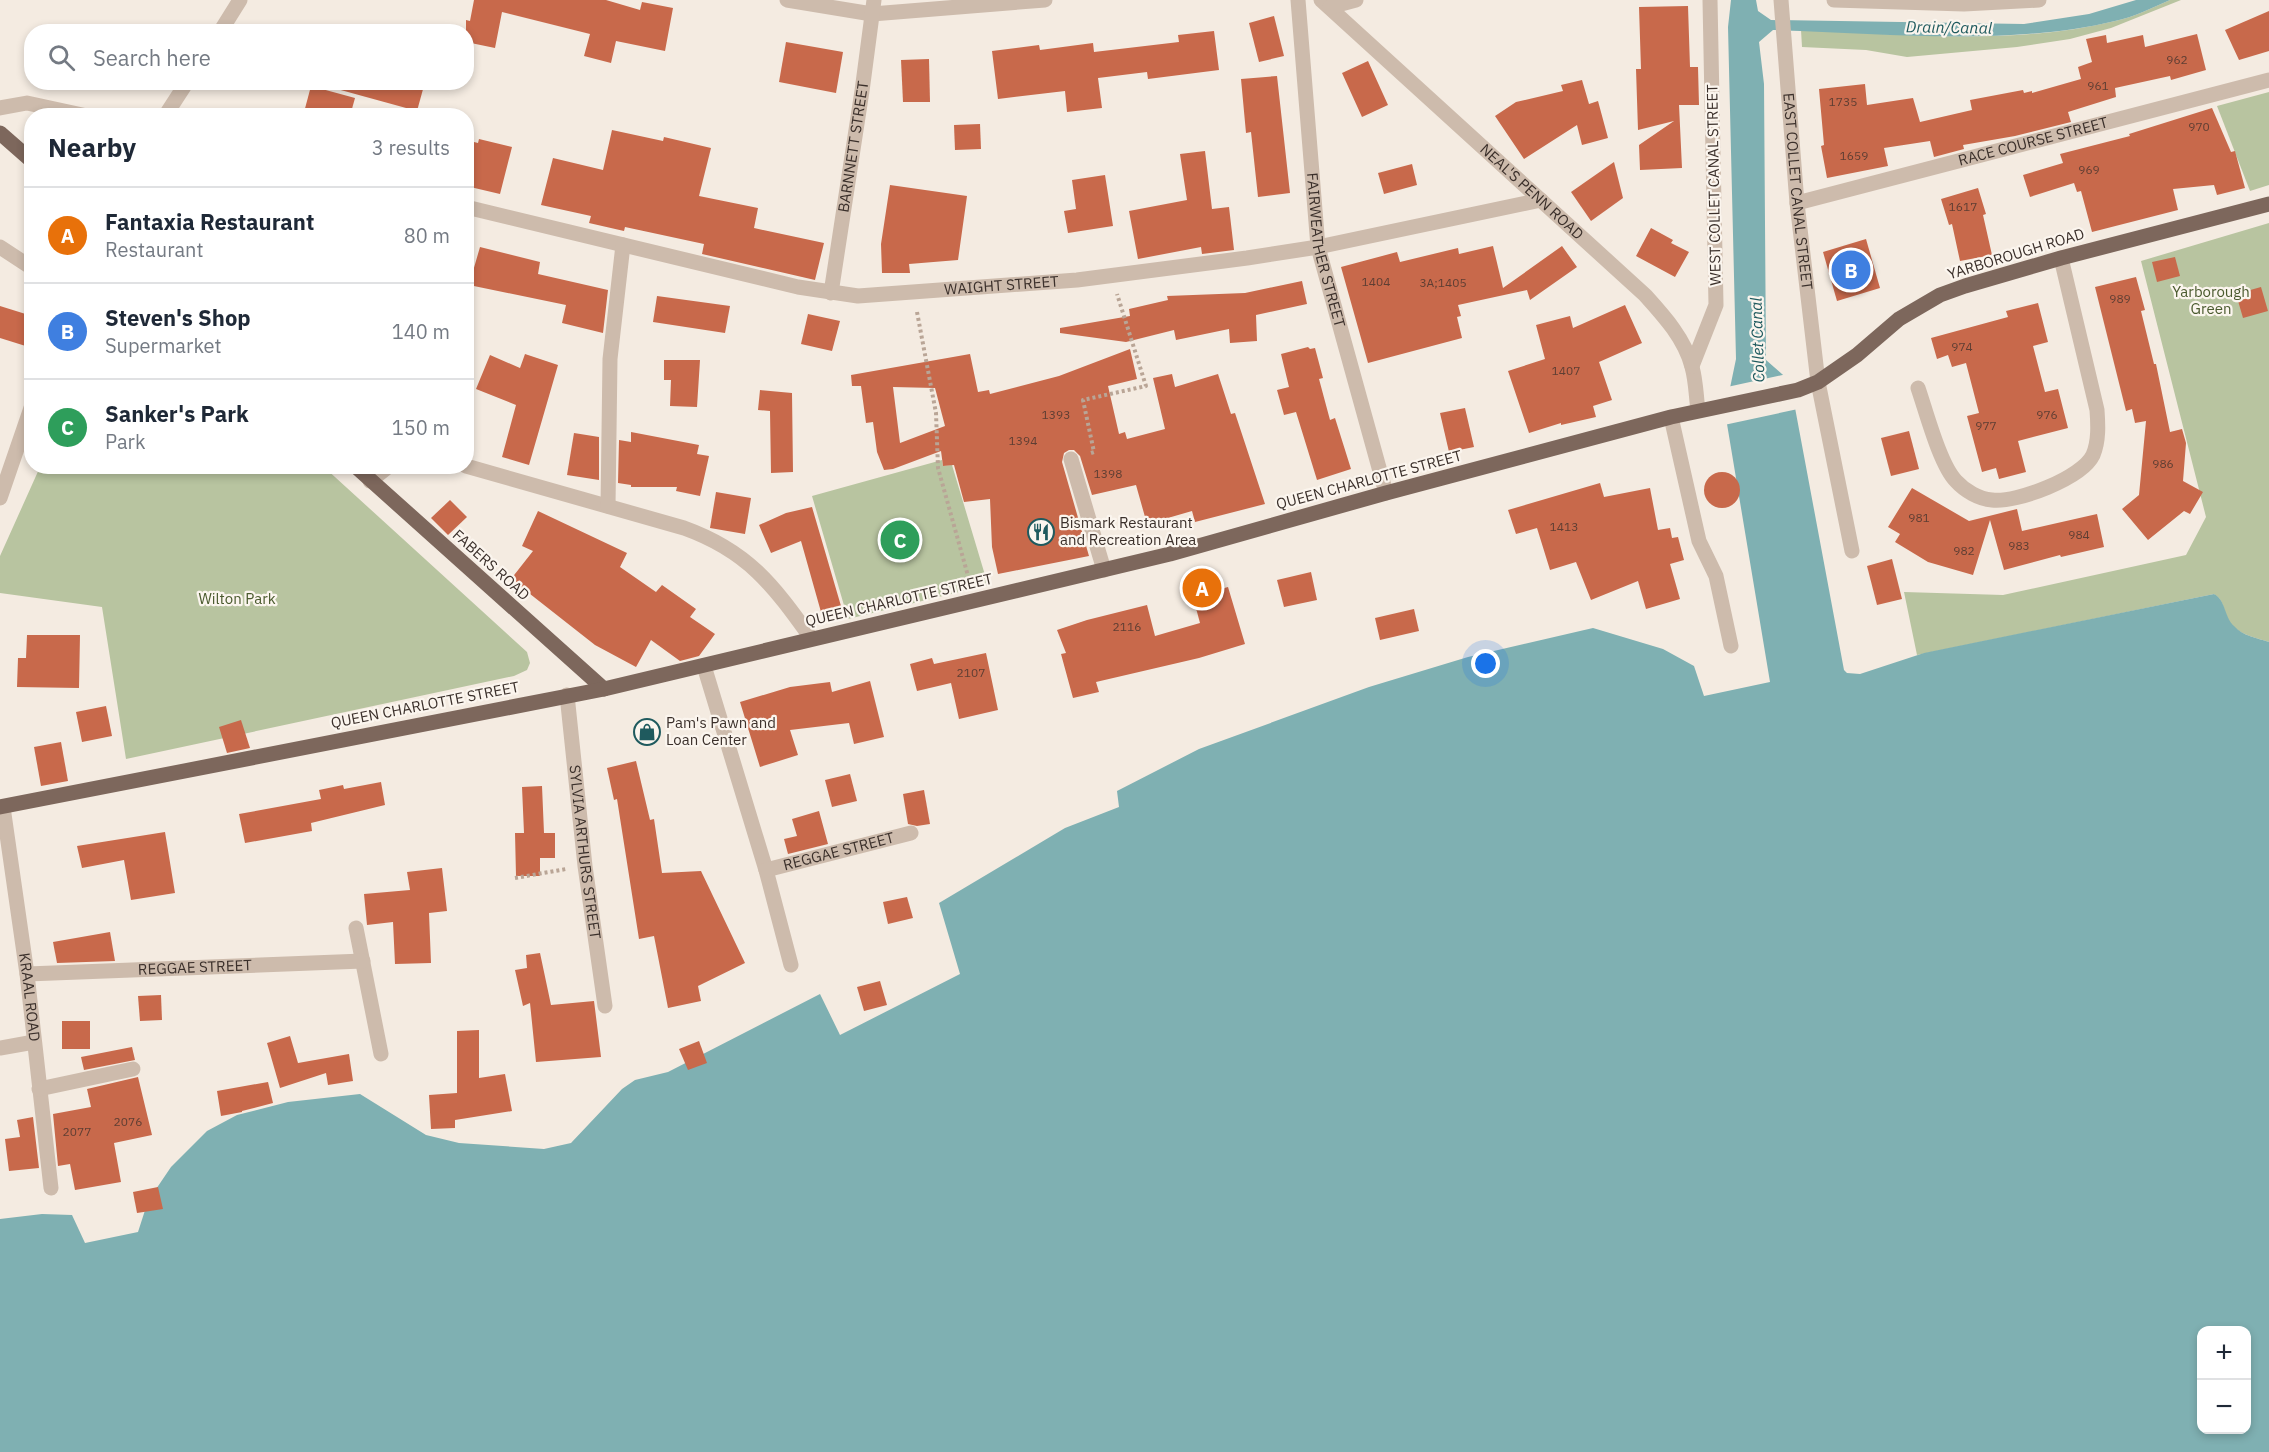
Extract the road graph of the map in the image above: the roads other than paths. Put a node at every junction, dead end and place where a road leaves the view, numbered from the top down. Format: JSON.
{"nodes":[{"id":1,"x":240,"y":0,"type":"edge"},
{"id":2,"x":787,"y":0,"type":"edge"},
{"id":3,"x":1045,"y":0,"type":"edge"},
{"id":4,"x":1298,"y":0,"type":"edge"},
{"id":5,"x":1356,"y":0,"type":"edge"},
{"id":6,"x":1710,"y":0,"type":"edge"},
{"id":7,"x":1781,"y":0,"type":"edge"},
{"id":8,"x":1834,"y":0,"type":"edge"},
{"id":9,"x":2039,"y":0,"type":"edge"},
{"id":10,"x":2004,"y":2,"type":"edge"},
{"id":11,"x":1325,"y":4,"type":"edge"},
{"id":12,"x":873,"y":7,"type":"edge"},
{"id":13,"x":224,"y":24,"type":"edge"},
{"id":14,"x":2269,"y":80,"type":"edge"},
{"id":15,"x":181,"y":90,"type":"edge"},
{"id":16,"x":0,"y":108,"type":"edge"},
{"id":17,"x":50,"y":108,"type":"edge"},
{"id":18,"x":170,"y":108,"type":"edge"},
{"id":19,"x":0,"y":133,"type":"edge"},
{"id":20,"x":24,"y":154,"type":"edge"},
{"id":21,"x":1541,"y":200,"type":"junction"},
{"id":22,"x":1797,"y":203,"type":"junction"},
{"id":23,"x":2269,"y":204,"type":"edge"},
{"id":24,"x":474,"y":209,"type":"edge"},
{"id":25,"x":623,"y":245,"type":"junction"},
{"id":26,"x":1318,"y":246,"type":"junction"},
{"id":27,"x":0,"y":247,"type":"edge"},
{"id":28,"x":2061,"y":258,"type":"junction"},
{"id":29,"x":24,"y":263,"type":"edge"},
{"id":30,"x":831,"y":293,"type":"junction"},
{"id":31,"x":1692,"y":366,"type":"junction"},
{"id":32,"x":1818,"y":382,"type":"junction"},
{"id":33,"x":1918,"y":388,"type":"dead end"},
{"id":34,"x":1798,"y":390,"type":"joint"},
{"id":35,"x":1698,"y":410,"type":"junction"},
{"id":36,"x":1671,"y":417,"type":"junction"},
{"id":37,"x":24,"y":423,"type":"edge"},
{"id":38,"x":1071,"y":459,"type":"road end"},
{"id":39,"x":6,"y":463,"type":"edge"},
{"id":40,"x":474,"y":468,"type":"edge"},
{"id":41,"x":363,"y":474,"type":"edge"},
{"id":42,"x":379,"y":474,"type":"edge"},
{"id":43,"x":370,"y":481,"type":"junction"},
{"id":44,"x":1386,"y":493,"type":"junction"},
{"id":45,"x":0,"y":498,"type":"edge"},
{"id":46,"x":608,"y":507,"type":"junction"},
{"id":47,"x":1852,"y":551,"type":"dead end"},
{"id":48,"x":1104,"y":570,"type":"junction"},
{"id":49,"x":811,"y":638,"type":"junction"},
{"id":50,"x":1731,"y":646,"type":"dead end"},
{"id":51,"x":704,"y":666,"type":"junction"},
{"id":52,"x":604,"y":689,"type":"junction"},
{"id":53,"x":567,"y":695,"type":"junction"},
{"id":54,"x":1,"y":807,"type":"edge"},
{"id":55,"x":911,"y":834,"type":"dead end"},
{"id":56,"x":766,"y":870,"type":"junction"},
{"id":57,"x":356,"y":928,"type":"dead end"},
{"id":58,"x":363,"y":962,"type":"junction"},
{"id":59,"x":790,"y":965,"type":"dead end"},
{"id":60,"x":27,"y":974,"type":"junction"},
{"id":61,"x":605,"y":1006,"type":"dead end"},
{"id":62,"x":34,"y":1042,"type":"junction"},
{"id":63,"x":0,"y":1048,"type":"edge"},
{"id":64,"x":381,"y":1054,"type":"dead end"},
{"id":65,"x":133,"y":1069,"type":"dead end"},
{"id":66,"x":39,"y":1089,"type":"junction"},
{"id":67,"x":51,"y":1188,"type":"dead end"}],
"edges":[{"from":1,"to":13,"type":"street"},
{"from":2,"to":12,"type":"street"},
{"from":3,"to":12,"type":"street"},
{"from":4,"to":26,"type":"street","name":"FAIRWEATHER STREET"},
{"from":5,"to":11,"type":"street"},
{"from":6,"to":31,"type":"street","name":"WEST COLLET CANAL STREET"},
{"from":7,"to":22,"type":"street","name":"EAST COLLET CANAL STREET"},
{"from":8,"to":10,"type":"street"},
{"from":9,"to":10,"type":"street"},
{"from":11,"to":21,"type":"street","name":"NEAL'S PENN ROAD"},
{"from":12,"to":30,"type":"street","name":"BARNNETT STREET"},
{"from":14,"to":22,"type":"street","name":"RACE COURSE STREET"},
{"from":15,"to":18,"type":"street"},
{"from":16,"to":17,"type":"street"},
{"from":19,"to":20,"type":"main road"},
{"from":21,"to":26,"type":"street","name":"WAIGHT STREET"},
{"from":21,"to":31,"type":"street","name":"NEAL'S PENN ROAD"},
{"from":22,"to":32,"type":"street","name":"EAST COLLET CANAL STREET"},
{"from":23,"to":28,"type":"main road","name":"YARBOROUGH ROAD"},
{"from":24,"to":25,"type":"street","name":"WAIGHT STREET"},
{"from":25,"to":30,"type":"street","name":"WAIGHT STREET"},
{"from":25,"to":46,"type":"street"},
{"from":26,"to":30,"type":"street","name":"WAIGHT STREET"},
{"from":26,"to":44,"type":"street","name":"FAIRWEATHER STREET"},
{"from":27,"to":29,"type":"street"},
{"from":28,"to":32,"type":"main road","name":"YARBOROUGH ROAD"},
{"from":28,"to":33,"type":"street"},
{"from":31,"to":35,"type":"street","name":"NEAL'S PENN ROAD"},
{"from":32,"to":34,"type":"main road","name":"YARBOROUGH ROAD"},
{"from":32,"to":47,"type":"street","name":"EAST COLLET CANAL STREET"},
{"from":34,"to":35,"type":"main road","name":"QUEEN CHARLOTTE STREET"},
{"from":35,"to":36,"type":"main road","name":"QUEEN CHARLOTTE STREET"},
{"from":36,"to":44,"type":"main road","name":"QUEEN CHARLOTTE STREET"},
{"from":36,"to":50,"type":"street"},
{"from":37,"to":39,"type":"street"},
{"from":38,"to":48,"type":"street"},
{"from":39,"to":45,"type":"street"},
{"from":40,"to":46,"type":"street"},
{"from":41,"to":43,"type":"main road","name":"FABERS ROAD"},
{"from":42,"to":43,"type":"street"},
{"from":43,"to":52,"type":"main road","name":"FABERS ROAD"},
{"from":44,"to":48,"type":"main road","name":"QUEEN CHARLOTTE STREET"},
{"from":46,"to":49,"type":"street"},
{"from":48,"to":49,"type":"main road","name":"QUEEN CHARLOTTE STREET"},
{"from":49,"to":51,"type":"main road","name":"QUEEN CHARLOTTE STREET"},
{"from":51,"to":52,"type":"main road","name":"QUEEN CHARLOTTE STREET"},
{"from":51,"to":56,"type":"street"},
{"from":52,"to":53,"type":"main road","name":"QUEEN CHARLOTTE STREET"},
{"from":53,"to":54,"type":"main road","name":"QUEEN CHARLOTTE STREET"},
{"from":53,"to":61,"type":"street","name":"SYLVIA ARTHURS STREET"},
{"from":54,"to":60,"type":"street","name":"KRAAL ROAD"},
{"from":55,"to":56,"type":"street","name":"REGGAE STREET"},
{"from":56,"to":59,"type":"street"},
{"from":57,"to":58,"type":"street"},
{"from":58,"to":60,"type":"street","name":"REGGAE STREET"},
{"from":58,"to":64,"type":"street"},
{"from":60,"to":62,"type":"street","name":"KRAAL ROAD"},
{"from":62,"to":63,"type":"street"},
{"from":62,"to":66,"type":"street","name":"KRAAL ROAD"},
{"from":65,"to":66,"type":"street"},
{"from":66,"to":67,"type":"street","name":"KRAAL ROAD"}]}
